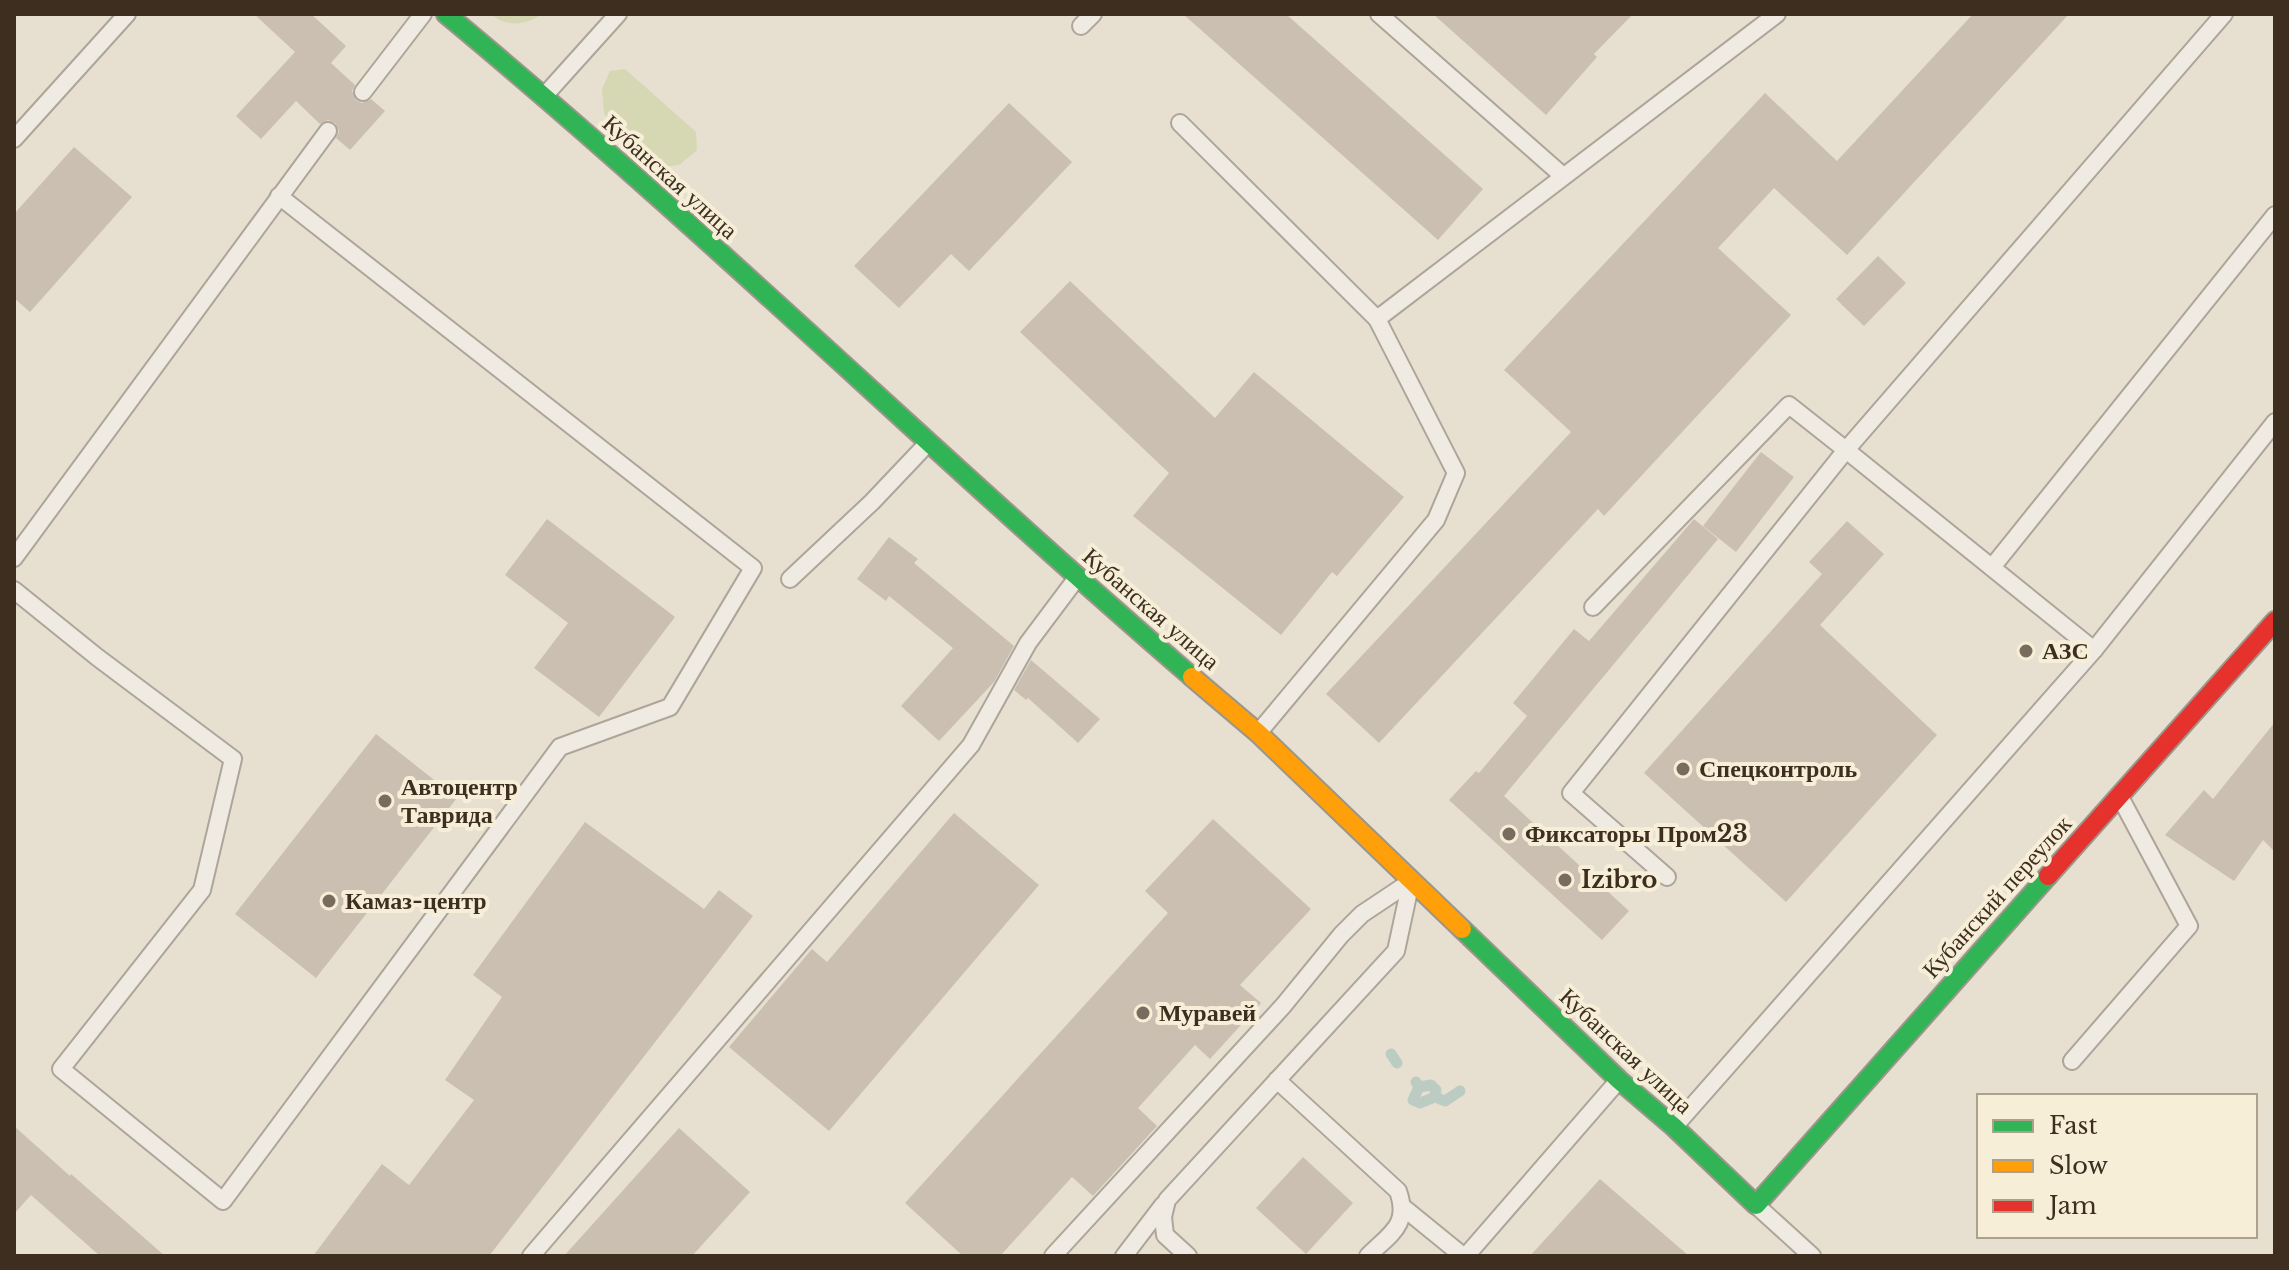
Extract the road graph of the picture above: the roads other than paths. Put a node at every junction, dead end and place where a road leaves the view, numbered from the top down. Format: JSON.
{"nodes":[{"id":1,"x":127,"y":14,"type":"edge"},
{"id":2,"x":423,"y":14,"type":"edge"},
{"id":3,"x":446,"y":14,"type":"edge"},
{"id":4,"x":618,"y":14,"type":"edge"},
{"id":5,"x":1379,"y":14,"type":"edge"},
{"id":6,"x":1777,"y":14,"type":"edge"},
{"id":7,"x":2224,"y":14,"type":"edge"},
{"id":8,"x":363,"y":92,"type":"dead end"},
{"id":9,"x":544,"y":95,"type":"junction"},
{"id":10,"x":1180,"y":123,"type":"dead end"},
{"id":11,"x":328,"y":131,"type":"dead end"},
{"id":12,"x":14,"y":139,"type":"edge"},
{"id":13,"x":1563,"y":176,"type":"junction"},
{"id":14,"x":279,"y":196,"type":"junction"},
{"id":15,"x":2275,"y":215,"type":"edge"},
{"id":16,"x":1377,"y":319,"type":"junction"},
{"id":17,"x":2275,"y":422,"type":"edge"},
{"id":18,"x":928,"y":443,"type":"junction"},
{"id":19,"x":1846,"y":450,"type":"junction"},
{"id":20,"x":14,"y":558,"type":"edge"},
{"id":21,"x":1993,"y":566,"type":"junction"},
{"id":22,"x":1077,"y":578,"type":"junction"},
{"id":23,"x":790,"y":579,"type":"dead end"},
{"id":24,"x":14,"y":590,"type":"edge"},
{"id":25,"x":1593,"y":607,"type":"dead end"},
{"id":26,"x":2272,"y":633,"type":"edge"},
{"id":27,"x":2094,"y":650,"type":"junction"},
{"id":28,"x":1258,"y":733,"type":"junction"},
{"id":29,"x":2119,"y":796,"type":"junction"},
{"id":30,"x":1667,"y":877,"type":"dead end"},
{"id":31,"x":1411,"y":881,"type":"junction"},
{"id":32,"x":2072,"y":1061,"type":"dead end"},
{"id":33,"x":1277,"y":1080,"type":"junction"},
{"id":34,"x":1619,"y":1080,"type":"junction"},
{"id":35,"x":1674,"y":1127,"type":"junction"},
{"id":36,"x":1167,"y":1200,"type":"junction"},
{"id":37,"x":1756,"y":1205,"type":"junction"},
{"id":38,"x":1404,"y":1208,"type":"junction"},
{"id":39,"x":531,"y":1256,"type":"edge"},
{"id":40,"x":1053,"y":1256,"type":"edge"},
{"id":41,"x":1124,"y":1256,"type":"edge"},
{"id":42,"x":1188,"y":1256,"type":"edge"},
{"id":43,"x":1368,"y":1256,"type":"edge"},
{"id":44,"x":1464,"y":1256,"type":"edge"},
{"id":45,"x":1812,"y":1256,"type":"edge"}],
"edges":[{"from":1,"to":12,"type":"lane"},
{"from":2,"to":8,"type":"lane"},
{"from":3,"to":9,"type":"main road","name":"Кубанская улица"},
{"from":4,"to":9,"type":"lane"},
{"from":5,"to":13,"type":"lane"},
{"from":6,"to":13,"type":"lane"},
{"from":7,"to":19,"type":"lane"},
{"from":9,"to":18,"type":"main road","name":"Кубанская улица"},
{"from":10,"to":16,"type":"lane"},
{"from":11,"to":14,"type":"lane"},
{"from":13,"to":16,"type":"lane"},
{"from":14,"to":20,"type":"lane"},
{"from":14,"to":24,"type":"lane"},
{"from":15,"to":21,"type":"lane"},
{"from":16,"to":28,"type":"lane"},
{"from":17,"to":27,"type":"lane"},
{"from":18,"to":22,"type":"main road","name":"Кубанская улица"},
{"from":18,"to":23,"type":"lane"},
{"from":19,"to":21,"type":"lane"},
{"from":19,"to":25,"type":"lane"},
{"from":19,"to":30,"type":"lane"},
{"from":21,"to":27,"type":"lane"},
{"from":22,"to":28,"type":"main road","name":"Кубанская улица"},
{"from":22,"to":39,"type":"lane"},
{"from":26,"to":29,"type":"main road","name":"Кубанский переулок"},
{"from":27,"to":35,"type":"lane"},
{"from":28,"to":31,"type":"main road","name":"Кубанская улица"},
{"from":29,"to":32,"type":"lane"},
{"from":29,"to":37,"type":"main road","name":"Кубанский переулок"},
{"from":31,"to":33,"type":"lane"},
{"from":31,"to":34,"type":"main road","name":"Кубанская улица"},
{"from":31,"to":40,"type":"lane"},
{"from":33,"to":36,"type":"lane"},
{"from":33,"to":38,"type":"lane"},
{"from":34,"to":35,"type":"main road","name":"Кубанская улица"},
{"from":34,"to":44,"type":"lane"},
{"from":35,"to":37,"type":"main road","name":"Кубанская улица"},
{"from":36,"to":41,"type":"lane"},
{"from":36,"to":42,"type":"lane"},
{"from":37,"to":45,"type":"lane","name":"Кубанская улица"},
{"from":38,"to":43,"type":"lane"},
{"from":38,"to":44,"type":"lane"}]}
